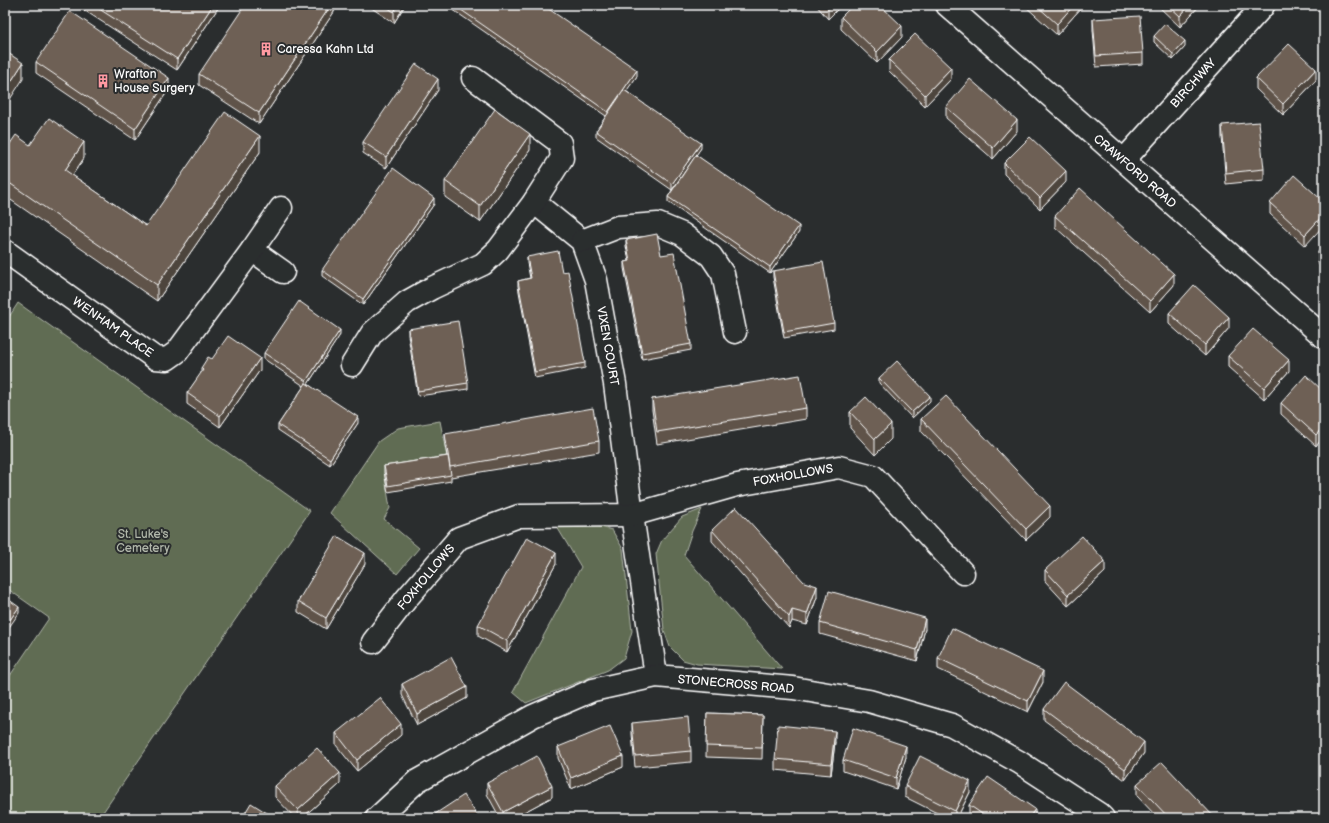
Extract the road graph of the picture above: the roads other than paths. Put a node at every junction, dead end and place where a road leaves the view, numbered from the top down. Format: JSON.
{"nodes":[{"id":1,"x":946,"y":5,"type":"edge"},
{"id":2,"x":1263,"y":6,"type":"edge"},
{"id":3,"x":473,"y":78,"type":"dead end"},
{"id":4,"x":1124,"y":160,"type":"junction"},
{"id":5,"x":534,"y":202,"type":"junction"},
{"id":6,"x":280,"y":208,"type":"dead end"},
{"id":7,"x":582,"y":241,"type":"junction"},
{"id":8,"x":252,"y":250,"type":"junction"},
{"id":9,"x":5,"y":252,"type":"edge"},
{"id":10,"x":283,"y":272,"type":"dead end"},
{"id":11,"x":735,"y":332,"type":"dead end"},
{"id":12,"x":1324,"y":337,"type":"edge"},
{"id":13,"x":352,"y":365,"type":"dead end"},
{"id":14,"x":632,"y":515,"type":"junction"},
{"id":15,"x":963,"y":573,"type":"dead end"},
{"id":16,"x":373,"y":642,"type":"dead end"},
{"id":17,"x":656,"y":676,"type":"junction"},
{"id":18,"x":376,"y":818,"type":"edge"},
{"id":19,"x":1103,"y":818,"type":"edge"}],
"edges":[{"from":1,"to":4,"type":"street","name":"CRAWFORD ROAD"},
{"from":2,"to":4,"type":"street","name":"BIRCHWAY"},
{"from":3,"to":5,"type":"street"},
{"from":4,"to":12,"type":"street","name":"CRAWFORD ROAD"},
{"from":5,"to":7,"type":"street"},
{"from":5,"to":13,"type":"street"},
{"from":6,"to":8,"type":"street","name":"WENHAM PLACE"},
{"from":7,"to":11,"type":"street"},
{"from":7,"to":14,"type":"street","name":"VIXEN COURT"},
{"from":8,"to":9,"type":"street","name":"WENHAM PLACE"},
{"from":8,"to":10,"type":"street"},
{"from":14,"to":15,"type":"street","name":"FOXHOLLOWS"},
{"from":14,"to":16,"type":"street","name":"FOXHOLLOWS"},
{"from":14,"to":17,"type":"street"},
{"from":17,"to":18,"type":"street","name":"STONECROSS ROAD"},
{"from":17,"to":19,"type":"street","name":"STONECROSS ROAD"}]}
